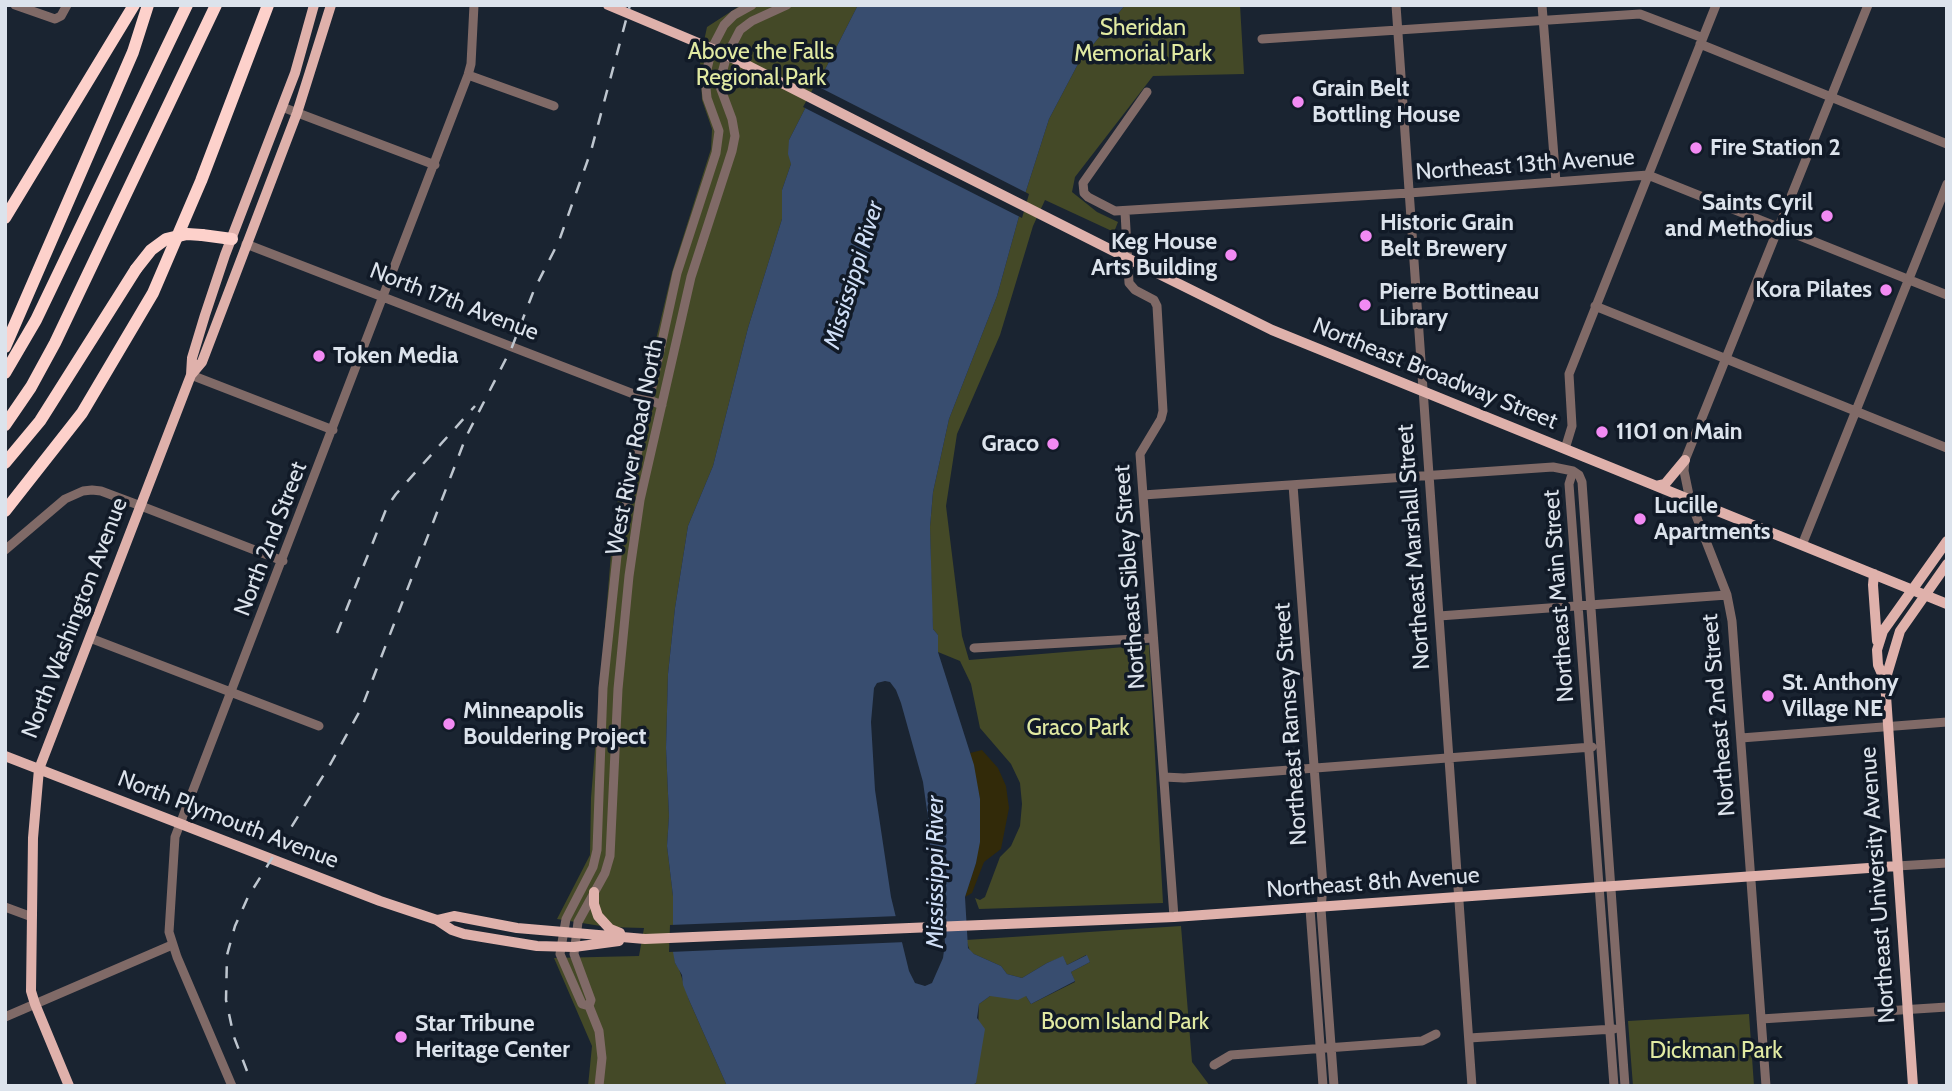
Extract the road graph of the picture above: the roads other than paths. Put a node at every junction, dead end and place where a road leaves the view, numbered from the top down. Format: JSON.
{"nodes":[{"id":1,"x":15,"y":5,"type":"edge"},
{"id":2,"x":67,"y":5,"type":"edge"},
{"id":3,"x":134,"y":5,"type":"edge"},
{"id":4,"x":148,"y":5,"type":"edge"},
{"id":5,"x":187,"y":5,"type":"edge"},
{"id":6,"x":216,"y":5,"type":"edge"},
{"id":7,"x":268,"y":5,"type":"edge"},
{"id":8,"x":314,"y":5,"type":"edge"},
{"id":9,"x":331,"y":5,"type":"edge"},
{"id":10,"x":474,"y":5,"type":"edge"},
{"id":11,"x":608,"y":5,"type":"edge"},
{"id":12,"x":752,"y":5,"type":"edge"},
{"id":13,"x":787,"y":5,"type":"edge"},
{"id":14,"x":1396,"y":5,"type":"edge"},
{"id":15,"x":1542,"y":5,"type":"edge"},
{"id":16,"x":1716,"y":5,"type":"edge"},
{"id":17,"x":1868,"y":5,"type":"edge"},
{"id":18,"x":1543,"y":19,"type":"junction"},
{"id":19,"x":1397,"y":29,"type":"junction"},
{"id":20,"x":1262,"y":39,"type":"dead end"},
{"id":21,"x":1702,"y":41,"type":"junction"},
{"id":22,"x":712,"y":48,"type":"junction"},
{"id":23,"x":727,"y":55,"type":"junction"},
{"id":24,"x":468,"y":75,"type":"junction"},
{"id":25,"x":1147,"y":92,"type":"dead end"},
{"id":26,"x":1830,"y":96,"type":"junction"},
{"id":27,"x":554,"y":106,"type":"dead end"},
{"id":28,"x":282,"y":107,"type":"junction"},
{"id":29,"x":297,"y":113,"type":"junction"},
{"id":30,"x":65,"y":118,"type":"junction"},
{"id":31,"x":1947,"y":144,"type":"edge"},
{"id":32,"x":435,"y":165,"type":"junction"},
{"id":33,"x":1648,"y":175,"type":"junction"},
{"id":34,"x":1556,"y":182,"type":"junction"},
{"id":35,"x":1947,"y":184,"type":"edge"},
{"id":36,"x":1409,"y":193,"type":"junction"},
{"id":37,"x":5,"y":203,"type":"edge"},
{"id":38,"x":1125,"y":212,"type":"junction"},
{"id":39,"x":5,"y":219,"type":"edge"},
{"id":40,"x":1778,"y":227,"type":"junction"},
{"id":41,"x":232,"y":239,"type":"junction"},
{"id":42,"x":246,"y":244,"type":"junction"},
{"id":43,"x":1909,"y":280,"type":"junction"},
{"id":44,"x":1947,"y":295,"type":"edge"},
{"id":45,"x":383,"y":297,"type":"junction"},
{"id":46,"x":1595,"y":306,"type":"junction"},
{"id":47,"x":5,"y":347,"type":"edge"},
{"id":48,"x":1725,"y":358,"type":"junction"},
{"id":49,"x":5,"y":373,"type":"edge"},
{"id":50,"x":191,"y":375,"type":"junction"},
{"id":51,"x":1422,"y":391,"type":"junction"},
{"id":52,"x":649,"y":400,"type":"junction"},
{"id":53,"x":662,"y":405,"type":"junction"},
{"id":54,"x":1856,"y":411,"type":"junction"},
{"id":55,"x":5,"y":425,"type":"edge"},
{"id":56,"x":334,"y":430,"type":"junction"},
{"id":57,"x":1947,"y":448,"type":"edge"},
{"id":58,"x":1564,"y":449,"type":"junction"},
{"id":59,"x":1685,"y":460,"type":"junction"},
{"id":60,"x":5,"y":463,"type":"edge"},
{"id":61,"x":1573,"y":471,"type":"junction"},
{"id":62,"x":1428,"y":475,"type":"junction"},
{"id":63,"x":1293,"y":485,"type":"junction"},
{"id":64,"x":1656,"y":486,"type":"junction"},
{"id":65,"x":1143,"y":495,"type":"junction"},
{"id":66,"x":1690,"y":500,"type":"junction"},
{"id":67,"x":141,"y":506,"type":"junction"},
{"id":68,"x":7,"y":509,"type":"edge"},
{"id":69,"x":1947,"y":541,"type":"edge"},
{"id":70,"x":1802,"y":545,"type":"junction"},
{"id":71,"x":5,"y":550,"type":"edge"},
{"id":72,"x":283,"y":561,"type":"junction"},
{"id":73,"x":1947,"y":564,"type":"edge"},
{"id":74,"x":1874,"y":574,"type":"junction"},
{"id":75,"x":1912,"y":589,"type":"junction"},
{"id":76,"x":1727,"y":595,"type":"junction"},
{"id":77,"x":1925,"y":595,"type":"junction"},
{"id":78,"x":1947,"y":604,"type":"edge"},
{"id":79,"x":1578,"y":606,"type":"junction"},
{"id":80,"x":1590,"y":606,"type":"junction"},
{"id":81,"x":1439,"y":616,"type":"junction"},
{"id":82,"x":90,"y":638,"type":"junction"},
{"id":83,"x":1153,"y":638,"type":"junction"},
{"id":84,"x":974,"y":648,"type":"dead end"},
{"id":85,"x":1877,"y":650,"type":"junction"},
{"id":86,"x":1885,"y":681,"type":"junction"},
{"id":87,"x":603,"y":688,"type":"junction"},
{"id":88,"x":618,"y":689,"type":"junction"},
{"id":89,"x":232,"y":692,"type":"junction"},
{"id":90,"x":1947,"y":722,"type":"edge"},
{"id":91,"x":319,"y":726,"type":"dead end"},
{"id":92,"x":1888,"y":727,"type":"junction"},
{"id":93,"x":1741,"y":738,"type":"junction"},
{"id":94,"x":1600,"y":746,"type":"junction"},
{"id":95,"x":1589,"y":747,"type":"junction"},
{"id":96,"x":5,"y":756,"type":"edge"},
{"id":97,"x":1448,"y":757,"type":"junction"},
{"id":98,"x":1312,"y":768,"type":"junction"},
{"id":99,"x":39,"y":769,"type":"junction"},
{"id":100,"x":1164,"y":777,"type":"junction"},
{"id":101,"x":599,"y":800,"type":"junction"},
{"id":102,"x":612,"y":800,"type":"junction"},
{"id":103,"x":180,"y":824,"type":"junction"},
{"id":104,"x":1947,"y":863,"type":"edge"},
{"id":105,"x":1898,"y":866,"type":"junction"},
{"id":106,"x":1751,"y":877,"type":"junction"},
{"id":107,"x":1611,"y":887,"type":"junction"},
{"id":108,"x":1599,"y":888,"type":"junction"},
{"id":109,"x":594,"y":892,"type":"junction"},
{"id":110,"x":1458,"y":898,"type":"junction"},
{"id":111,"x":5,"y":906,"type":"edge"},
{"id":112,"x":1315,"y":909,"type":"junction"},
{"id":113,"x":32,"y":917,"type":"junction"},
{"id":114,"x":1174,"y":917,"type":"junction"},
{"id":115,"x":437,"y":919,"type":"junction"},
{"id":116,"x":563,"y":932,"type":"junction"},
{"id":117,"x":575,"y":933,"type":"junction"},
{"id":118,"x":801,"y":933,"type":"joint"},
{"id":119,"x":640,"y":939,"type":"junction"},
{"id":120,"x":172,"y":945,"type":"junction"},
{"id":121,"x":561,"y":947,"type":"junction"},
{"id":122,"x":574,"y":947,"type":"junction"},
{"id":123,"x":35,"y":1004,"type":"junction"},
{"id":124,"x":589,"y":1006,"type":"junction"},
{"id":125,"x":1947,"y":1007,"type":"edge"},
{"id":126,"x":1907,"y":1010,"type":"junction"},
{"id":127,"x":5,"y":1017,"type":"edge"},
{"id":128,"x":1761,"y":1019,"type":"junction"},
{"id":129,"x":1609,"y":1029,"type":"junction"},
{"id":130,"x":1622,"y":1029,"type":"junction"},
{"id":131,"x":1436,"y":1034,"type":"dead end"},
{"id":132,"x":1469,"y":1038,"type":"junction"},
{"id":133,"x":1331,"y":1048,"type":"junction"},
{"id":134,"x":1320,"y":1049,"type":"junction"},
{"id":135,"x":1214,"y":1065,"type":"dead end"},
{"id":136,"x":69,"y":1086,"type":"edge"},
{"id":137,"x":232,"y":1086,"type":"edge"},
{"id":138,"x":599,"y":1086,"type":"edge"},
{"id":139,"x":1323,"y":1086,"type":"edge"},
{"id":140,"x":1334,"y":1086,"type":"edge"},
{"id":141,"x":1472,"y":1086,"type":"edge"},
{"id":142,"x":1614,"y":1086,"type":"edge"},
{"id":143,"x":1625,"y":1086,"type":"edge"},
{"id":144,"x":1766,"y":1086,"type":"edge"},
{"id":145,"x":1913,"y":1086,"type":"edge"}],
"edges":[{"from":1,"to":2,"type":"street"},
{"from":3,"to":30,"type":"highway"},
{"from":4,"to":47,"type":"highway"},
{"from":5,"to":49,"type":"highway"},
{"from":6,"to":55,"type":"highway"},
{"from":7,"to":68,"type":"highway"},
{"from":8,"to":28,"type":"main road","name":"North Washington Avenue"},
{"from":9,"to":29,"type":"main road","name":"North Washington Avenue"},
{"from":10,"to":24,"type":"street","name":"North 2nd Street"},
{"from":11,"to":22,"type":"main road","name":"Northeast Broadway Street"},
{"from":12,"to":22,"type":"street","name":"West River Road North"},
{"from":13,"to":23,"type":"street","name":"West River Road North"},
{"from":14,"to":19,"type":"street","name":"Northeast Marshall Street"},
{"from":15,"to":18,"type":"street"},
{"from":16,"to":21,"type":"street"},
{"from":17,"to":26,"type":"street","name":"Northeast 2nd Street"},
{"from":18,"to":19,"type":"street"},
{"from":18,"to":21,"type":"street"},
{"from":18,"to":34,"type":"street"},
{"from":19,"to":20,"type":"street"},
{"from":19,"to":36,"type":"street","name":"Northeast Marshall Street"},
{"from":21,"to":26,"type":"street"},
{"from":21,"to":33,"type":"street"},
{"from":22,"to":23,"type":"main road","name":"Northeast Broadway Street"},
{"from":22,"to":52,"type":"street","name":"West River Road North"},
{"from":23,"to":51,"type":"main road","name":"Northeast Broadway Street","bridge":true},
{"from":23,"to":53,"type":"street","name":"West River Road North"},
{"from":24,"to":27,"type":"street"},
{"from":24,"to":32,"type":"street","name":"North 2nd Street"},
{"from":25,"to":38,"type":"street"},
{"from":26,"to":31,"type":"street"},
{"from":26,"to":40,"type":"street","name":"Northeast 2nd Street"},
{"from":28,"to":29,"type":"street"},
{"from":28,"to":41,"type":"main road","name":"North Washington Avenue"},
{"from":29,"to":32,"type":"street"},
{"from":29,"to":42,"type":"main road","name":"North Washington Avenue"},
{"from":30,"to":37,"type":"highway"},
{"from":30,"to":39,"type":"highway"},
{"from":32,"to":45,"type":"street","name":"North 2nd Street"},
{"from":33,"to":34,"type":"street","name":"Northeast 13th Avenue"},
{"from":33,"to":40,"type":"street","name":"Northeast 13th Avenue"},
{"from":33,"to":46,"type":"street"},
{"from":34,"to":36,"type":"street","name":"Northeast 13th Avenue"},
{"from":35,"to":43,"type":"street"},
{"from":36,"to":38,"type":"street","name":"Northeast 13th Avenue"},
{"from":36,"to":51,"type":"street","name":"Northeast Marshall Street"},
{"from":38,"to":65,"type":"street","name":"Northeast Sibley Street"},
{"from":40,"to":43,"type":"street","name":"Northeast 13th Avenue"},
{"from":40,"to":48,"type":"street","name":"Northeast 2nd Street"},
{"from":41,"to":42,"type":"main road","name":"North 17th Avenue"},
{"from":41,"to":50,"type":"main road","name":"North Washington Avenue"},
{"from":41,"to":60,"type":"highway","bridge":true},
{"from":42,"to":45,"type":"street","name":"North 17th Avenue"},
{"from":42,"to":50,"type":"main road","name":"North Washington Avenue"},
{"from":43,"to":44,"type":"street","name":"Northeast 13th Avenue"},
{"from":43,"to":54,"type":"street"},
{"from":45,"to":52,"type":"street","name":"North 17th Avenue"},
{"from":45,"to":56,"type":"street","name":"North 2nd Street"},
{"from":46,"to":48,"type":"street"},
{"from":46,"to":58,"type":"street"},
{"from":48,"to":54,"type":"street"},
{"from":48,"to":59,"type":"street","name":"Northeast 2nd Street"},
{"from":50,"to":56,"type":"street"},
{"from":50,"to":67,"type":"main road","name":"North Washington Avenue"},
{"from":51,"to":58,"type":"main road","name":"Northeast Broadway Street"},
{"from":51,"to":62,"type":"street","name":"Northeast Marshall Street"},
{"from":52,"to":53,"type":"street","name":"North 17th Avenue"},
{"from":52,"to":87,"type":"street","name":"West River Road North"},
{"from":53,"to":88,"type":"street","name":"West River Road North"},
{"from":54,"to":57,"type":"street"},
{"from":54,"to":70,"type":"street"},
{"from":56,"to":72,"type":"street","name":"North 2nd Street"},
{"from":58,"to":64,"type":"main road","name":"Northeast Broadway Street"},
{"from":59,"to":64,"type":"main road"},
{"from":59,"to":66,"type":"street","name":"Northeast 2nd Street"},
{"from":61,"to":62,"type":"street"},
{"from":61,"to":79,"type":"street","name":"Northeast Main Street"},
{"from":61,"to":80,"type":"street","name":"Northeast Main Street"},
{"from":62,"to":63,"type":"street"},
{"from":62,"to":81,"type":"street","name":"Northeast Marshall Street"},
{"from":63,"to":65,"type":"street"},
{"from":63,"to":98,"type":"street","name":"Northeast Ramsey Street"},
{"from":64,"to":66,"type":"main road","name":"Northeast Broadway Street"},
{"from":65,"to":83,"type":"street","name":"Northeast Sibley Street"},
{"from":66,"to":70,"type":"main road","name":"Northeast Broadway Street"},
{"from":66,"to":76,"type":"street","name":"Northeast 2nd Street"},
{"from":67,"to":71,"type":"street"},
{"from":67,"to":72,"type":"street"},
{"from":67,"to":82,"type":"main road","name":"North Washington Avenue"},
{"from":69,"to":75,"type":"main road"},
{"from":70,"to":74,"type":"main road","name":"Northeast Broadway Street"},
{"from":72,"to":89,"type":"street","name":"North 2nd Street"},
{"from":73,"to":77,"type":"main road","name":"Northeast University Avenue"},
{"from":74,"to":75,"type":"main road","name":"Northeast Broadway Street"},
{"from":74,"to":85,"type":"main road","name":"Northeast University Avenue"},
{"from":75,"to":77,"type":"main road","name":"Northeast Broadway Street"},
{"from":75,"to":85,"type":"main road"},
{"from":76,"to":80,"type":"street"},
{"from":76,"to":93,"type":"street","name":"Northeast 2nd Street"},
{"from":77,"to":78,"type":"main road","name":"Northeast Broadway Street"},
{"from":77,"to":86,"type":"main road","name":"Northeast University Avenue"},
{"from":79,"to":80,"type":"street"},
{"from":79,"to":81,"type":"street"},
{"from":79,"to":95,"type":"street","name":"Northeast Main Street"},
{"from":80,"to":94,"type":"street","name":"Northeast Main Street"},
{"from":81,"to":97,"type":"street","name":"Northeast Marshall Street"},
{"from":82,"to":89,"type":"street"},
{"from":82,"to":99,"type":"main road","name":"North Washington Avenue"},
{"from":83,"to":84,"type":"street"},
{"from":83,"to":100,"type":"street","name":"Northeast Sibley Street"},
{"from":85,"to":86,"type":"main road","name":"Northeast University Avenue"},
{"from":86,"to":92,"type":"main road","name":"Northeast University Avenue"},
{"from":87,"to":88,"type":"street"},
{"from":87,"to":101,"type":"street","name":"West River Road North"},
{"from":88,"to":102,"type":"street","name":"West River Road North"},
{"from":89,"to":91,"type":"street"},
{"from":89,"to":103,"type":"street","name":"North 2nd Street"},
{"from":90,"to":92,"type":"street"},
{"from":92,"to":93,"type":"street"},
{"from":92,"to":105,"type":"main road","name":"Northeast University Avenue"},
{"from":93,"to":106,"type":"street","name":"Northeast 2nd Street"},
{"from":94,"to":95,"type":"street"},
{"from":94,"to":107,"type":"street","name":"Northeast Main Street"},
{"from":95,"to":97,"type":"street"},
{"from":95,"to":108,"type":"street","name":"Northeast Main Street"},
{"from":96,"to":99,"type":"main road","name":"North Plymouth Avenue"},
{"from":97,"to":98,"type":"street"},
{"from":97,"to":110,"type":"street","name":"Northeast Marshall Street"},
{"from":98,"to":100,"type":"street"},
{"from":98,"to":112,"type":"street","name":"Northeast Ramsey Street"},
{"from":99,"to":103,"type":"main road","name":"North Plymouth Avenue"},
{"from":99,"to":113,"type":"main road","name":"North Washington Avenue"},
{"from":100,"to":114,"type":"street","name":"Northeast Sibley Street"},
{"from":101,"to":102,"type":"street"},
{"from":101,"to":116,"type":"street","name":"West River Road North"},
{"from":102,"to":109,"type":"street","name":"West River Road North"},
{"from":103,"to":115,"type":"main road","name":"North Plymouth Avenue"},
{"from":103,"to":120,"type":"street","name":"North 2nd Street"},
{"from":104,"to":105,"type":"street","name":"Northeast 8th Avenue"},
{"from":105,"to":106,"type":"main road","name":"Northeast 8th Avenue"},
{"from":105,"to":126,"type":"main road","name":"Northeast University Avenue"},
{"from":106,"to":107,"type":"main road","name":"Northeast 8th Avenue"},
{"from":106,"to":128,"type":"street","name":"Northeast 2nd Street"},
{"from":107,"to":108,"type":"main road","name":"Northeast 8th Avenue"},
{"from":107,"to":130,"type":"street","name":"Northeast Main Street"},
{"from":108,"to":110,"type":"main road","name":"Northeast 8th Avenue"},
{"from":108,"to":129,"type":"street","name":"Northeast Main Street"},
{"from":109,"to":117,"type":"street","name":"West River Road North"},
{"from":109,"to":119,"type":"main road"},
{"from":110,"to":112,"type":"main road","name":"Northeast 8th Avenue"},
{"from":110,"to":132,"type":"street","name":"Northeast Marshall Street"},
{"from":111,"to":113,"type":"street"},
{"from":112,"to":114,"type":"main road","name":"Northeast 8th Avenue"},
{"from":112,"to":133,"type":"street","name":"Northeast Ramsey Street"},
{"from":112,"to":134,"type":"street","name":"Northeast Ramsey Street"},
{"from":113,"to":123,"type":"main road","name":"North Washington Avenue"},
{"from":114,"to":118,"type":"main road","name":"Northeast 8th Avenue"},
{"from":115,"to":116,"type":"main road","name":"North Plymouth Avenue"},
{"from":115,"to":121,"type":"main road","name":"North Plymouth Avenue"},
{"from":116,"to":117,"type":"main road","name":"North Plymouth Avenue"},
{"from":116,"to":121,"type":"street","name":"West River Road North"},
{"from":117,"to":119,"type":"main road","name":"North Plymouth Avenue"},
{"from":117,"to":122,"type":"street","name":"West River Road North"},
{"from":118,"to":119,"type":"main road","name":"North Plymouth Avenue"},
{"from":119,"to":122,"type":"main road","name":"North Plymouth Avenue"},
{"from":120,"to":123,"type":"street"},
{"from":120,"to":137,"type":"street","name":"North 2nd Street"},
{"from":121,"to":122,"type":"main road","name":"North Plymouth Avenue"},
{"from":121,"to":124,"type":"street"},
{"from":122,"to":124,"type":"street"},
{"from":123,"to":127,"type":"street"},
{"from":123,"to":136,"type":"main road","name":"North Washington Avenue"},
{"from":124,"to":138,"type":"street"},
{"from":125,"to":126,"type":"street"},
{"from":126,"to":128,"type":"street"},
{"from":126,"to":145,"type":"main road","name":"Northeast University Avenue"},
{"from":128,"to":144,"type":"street","name":"Northeast 2nd Street"},
{"from":129,"to":130,"type":"street"},
{"from":129,"to":132,"type":"street"},
{"from":129,"to":142,"type":"street","name":"Northeast Main Street"},
{"from":130,"to":143,"type":"street","name":"Northeast Main Street"},
{"from":131,"to":133,"type":"street"},
{"from":132,"to":141,"type":"street","name":"Northeast Marshall Street"},
{"from":133,"to":134,"type":"street"},
{"from":133,"to":140,"type":"street","name":"Northeast Ramsey Street"},
{"from":134,"to":135,"type":"street"},
{"from":134,"to":139,"type":"street","name":"Northeast Ramsey Street"}]}
